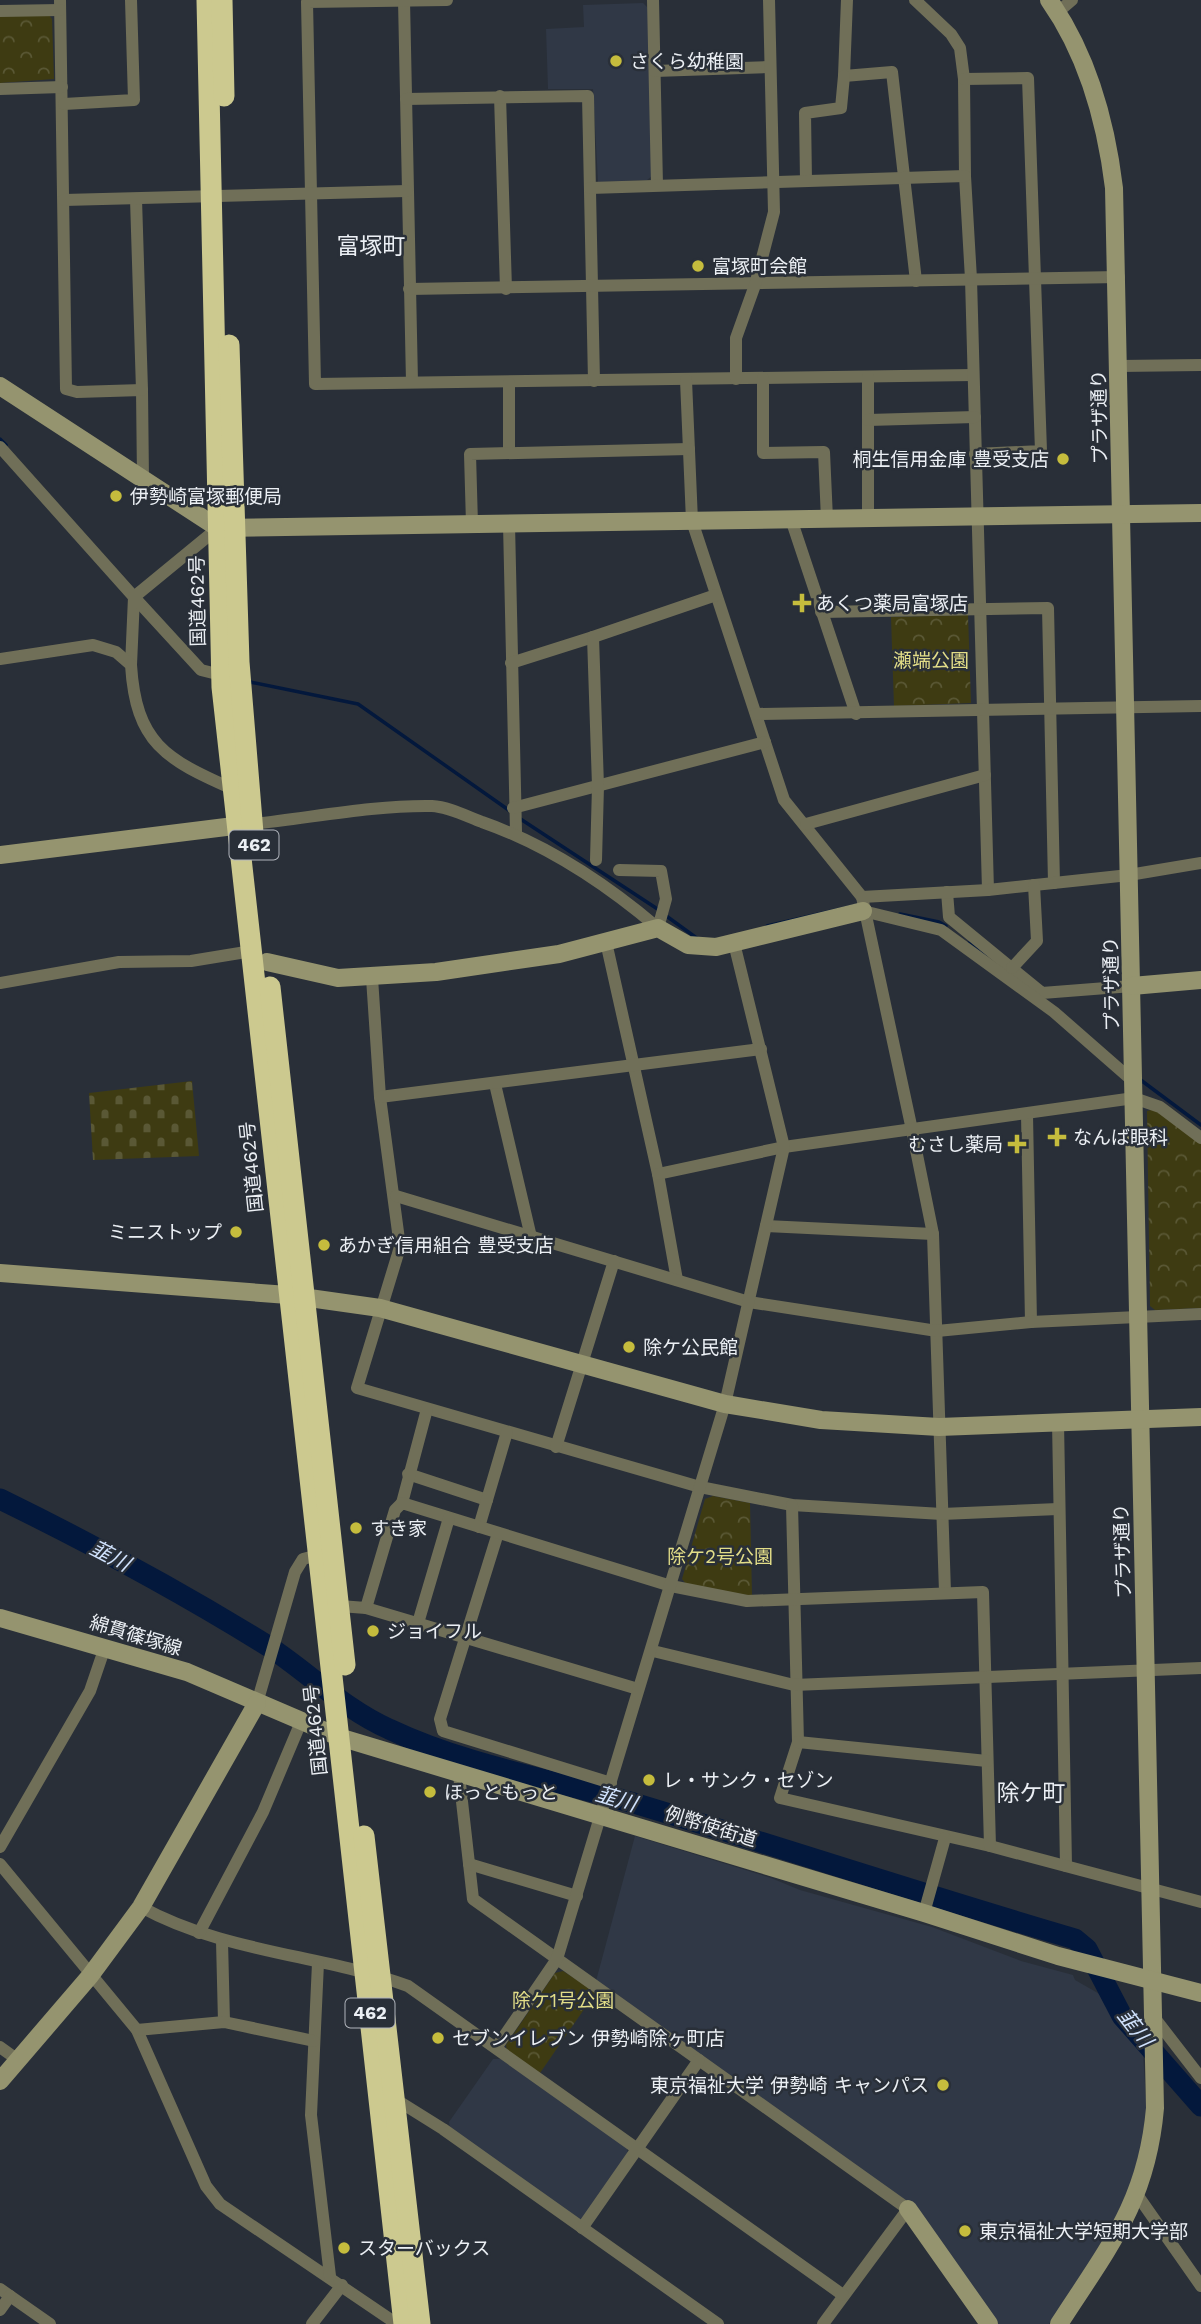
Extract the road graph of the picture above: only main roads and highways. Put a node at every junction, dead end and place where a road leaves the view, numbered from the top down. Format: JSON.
{"nodes":[{"id":1,"x":207,"y":0,"type":"edge"},
{"id":2,"x":222,"y":0,"type":"edge"},
{"id":3,"x":218,"y":196,"type":"junction"},
{"id":4,"x":226,"y":528,"type":"junction"},
{"id":5,"x":245,"y":825,"type":"junction"},
{"id":6,"x":297,"y":1297,"type":"junction"},
{"id":7,"x":341,"y":1695,"type":"junction"},
{"id":8,"x":373,"y":1973,"type":"junction"},
{"id":9,"x":404,"y":2324,"type":"edge"},
{"id":10,"x":420,"y":2324,"type":"edge"}],
"edges":[{"from":1,"to":3,"type":"highway","name":"国道462号","number":"462"},
{"from":2,"to":3,"type":"highway","name":"国道462号","number":"462"},
{"from":3,"to":4,"type":"highway","name":"国道462号","number":"462"},
{"from":4,"to":5,"type":"highway","name":"国道462号","number":"462"},
{"from":4,"to":5,"type":"highway","name":"国道462号","number":"462"},
{"from":5,"to":6,"type":"highway","name":"国道462号","number":"462"},
{"from":6,"to":7,"type":"highway","name":"国道462号","number":"462"},
{"from":6,"to":7,"type":"highway","name":"国道462号","number":"462"},
{"from":7,"to":8,"type":"highway","name":"国道462号","number":"462"},
{"from":8,"to":9,"type":"highway","name":"国道462号","number":"462"},
{"from":8,"to":10,"type":"highway","name":"国道462号","number":"462"}]}
